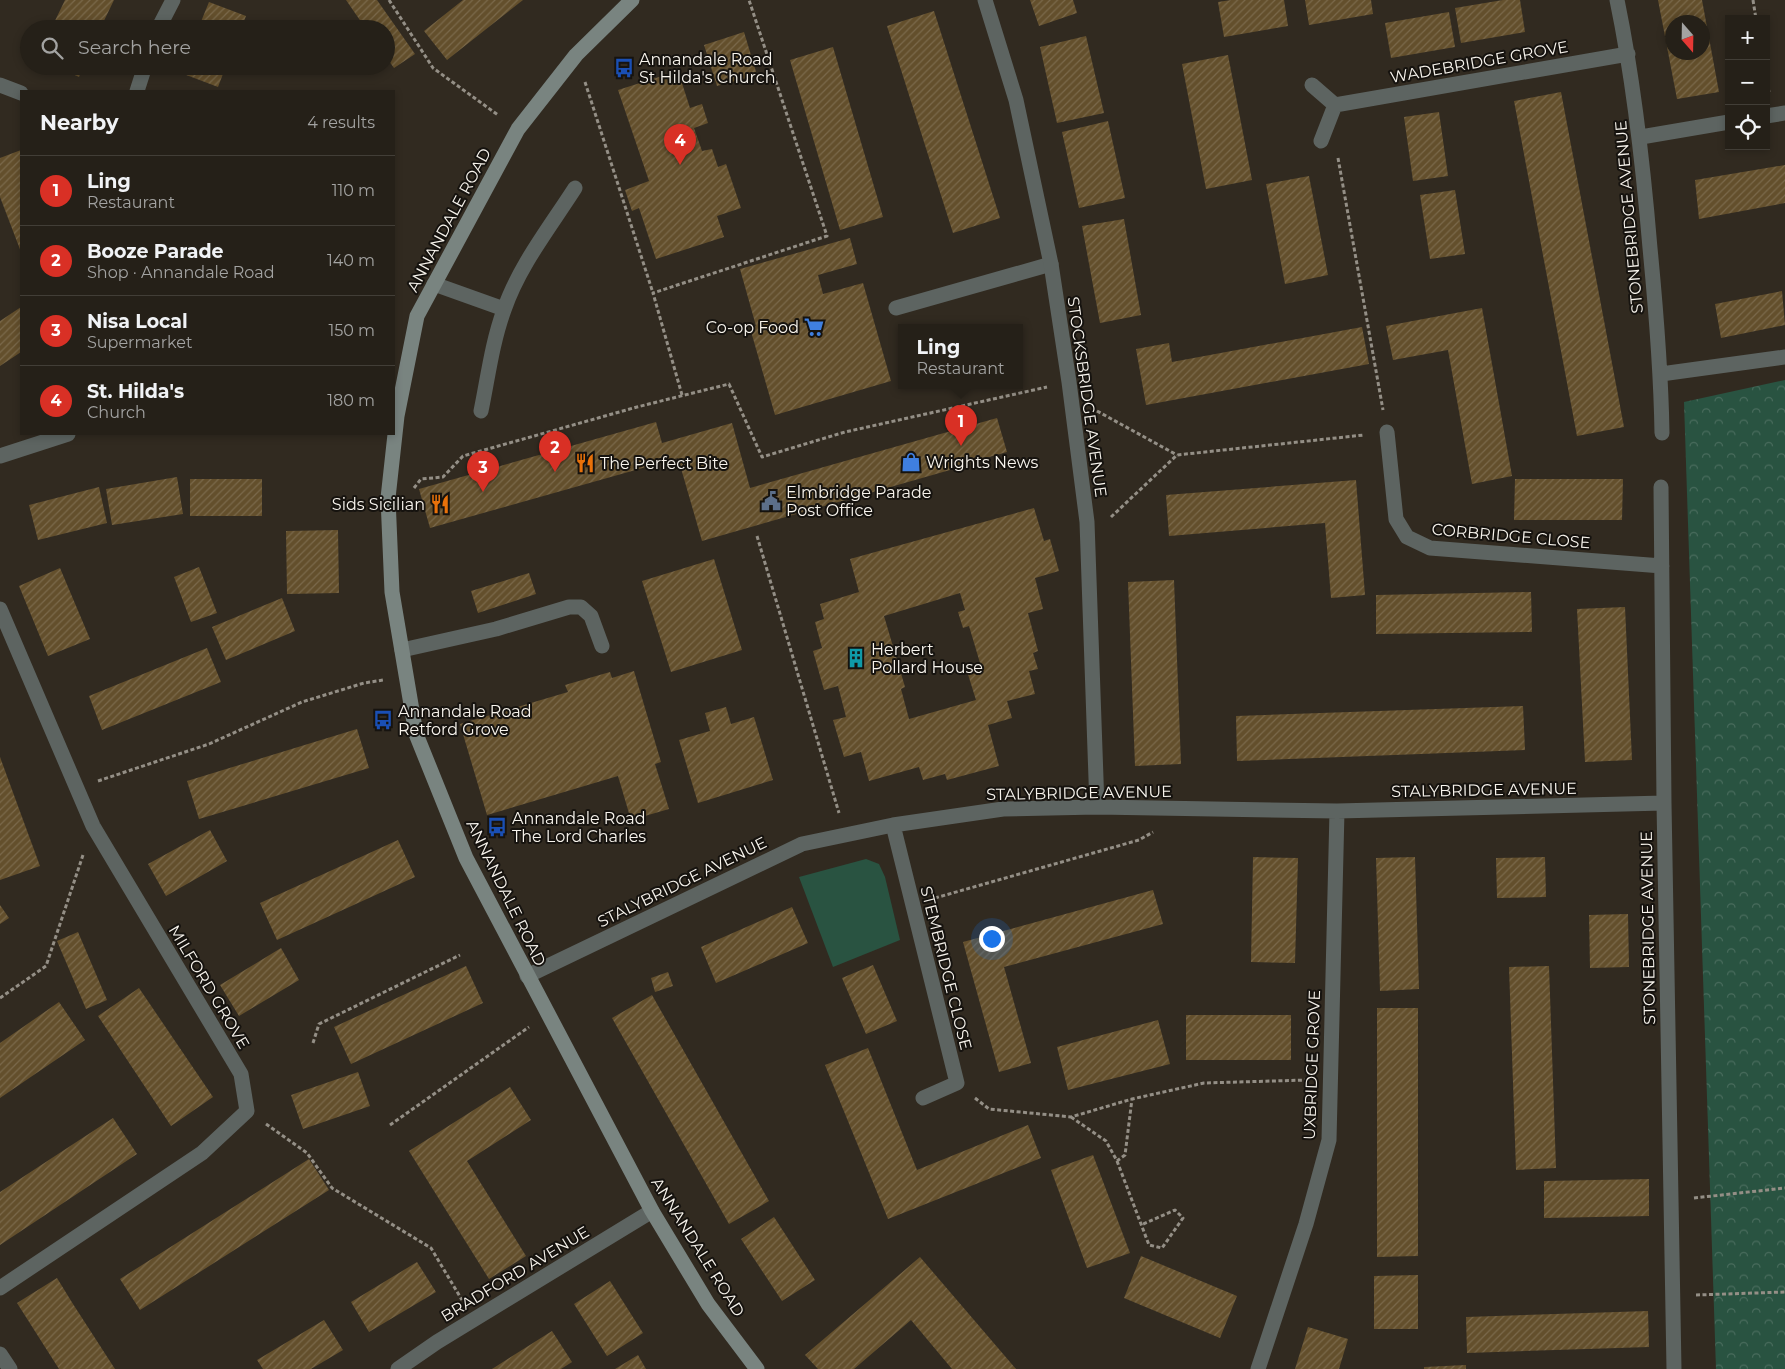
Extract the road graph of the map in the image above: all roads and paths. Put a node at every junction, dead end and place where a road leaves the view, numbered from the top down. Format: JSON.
{"nodes":[{"id":1,"x":173,"y":0,"type":"edge"},
{"id":2,"x":389,"y":0,"type":"edge"},
{"id":3,"x":632,"y":0,"type":"edge"},
{"id":4,"x":748,"y":0,"type":"edge"},
{"id":5,"x":985,"y":0,"type":"edge"},
{"id":6,"x":1617,"y":0,"type":"edge"},
{"id":7,"x":1753,"y":0,"type":"edge"},
{"id":8,"x":1755,"y":15,"type":"edge"},
{"id":9,"x":163,"y":20,"type":"edge"},
{"id":10,"x":1628,"y":54,"type":"junction"},
{"id":11,"x":576,"y":55,"type":"junction"},
{"id":12,"x":142,"y":75,"type":"edge"},
{"id":13,"x":0,"y":85,"type":"edge"},
{"id":14,"x":1312,"y":85,"type":"dead end"},
{"id":15,"x":137,"y":90,"type":"edge"},
{"id":16,"x":20,"y":93,"type":"edge"},
{"id":17,"x":1335,"y":104,"type":"junction"},
{"id":18,"x":1785,"y":113,"type":"edge"},
{"id":19,"x":1770,"y":115,"type":"edge"},
{"id":20,"x":1725,"y":123,"type":"edge"},
{"id":21,"x":518,"y":129,"type":"junction"},
{"id":22,"x":1640,"y":137,"type":"junction"},
{"id":23,"x":1321,"y":141,"type":"joint"},
{"id":24,"x":575,"y":188,"type":"dead end"},
{"id":25,"x":1051,"y":264,"type":"junction"},
{"id":26,"x":434,"y":284,"type":"junction"},
{"id":27,"x":653,"y":294,"type":"junction"},
{"id":28,"x":896,"y":308,"type":"dead end"},
{"id":29,"x":504,"y":309,"type":"junction"},
{"id":30,"x":1785,"y":357,"type":"edge"},
{"id":31,"x":1661,"y":374,"type":"junction"},
{"id":32,"x":1069,"y":382,"type":"junction"},
{"id":33,"x":682,"y":395,"type":"junction"},
{"id":34,"x":481,"y":411,"type":"dead end"},
{"id":35,"x":1073,"y":414,"type":"junction"},
{"id":36,"x":396,"y":416,"type":"edge"},
{"id":37,"x":1387,"y":432,"type":"junction"},
{"id":38,"x":1662,"y":433,"type":"dead end"},
{"id":39,"x":65,"y":435,"type":"edge"},
{"id":40,"x":394,"y":435,"type":"edge"},
{"id":41,"x":1177,"y":455,"type":"junction"},
{"id":42,"x":0,"y":456,"type":"edge"},
{"id":43,"x":1661,"y":487,"type":"dead end"},
{"id":44,"x":388,"y":498,"type":"junction"},
{"id":45,"x":1086,"y":522,"type":"junction"},
{"id":46,"x":757,"y":536,"type":"dead end"},
{"id":47,"x":1662,"y":566,"type":"junction"},
{"id":48,"x":0,"y":609,"type":"edge"},
{"id":49,"x":602,"y":646,"type":"dead end"},
{"id":50,"x":402,"y":650,"type":"junction"},
{"id":51,"x":406,"y":676,"type":"junction"},
{"id":52,"x":77,"y":789,"type":"junction"},
{"id":53,"x":1664,"y":803,"type":"junction"},
{"id":54,"x":1097,"y":807,"type":"junction"},
{"id":55,"x":1160,"y":808,"type":"junction"},
{"id":56,"x":1337,"y":811,"type":"junction"},
{"id":57,"x":893,"y":825,"type":"junction"},
{"id":58,"x":98,"y":834,"type":"junction"},
{"id":59,"x":846,"y":835,"type":"junction"},
{"id":60,"x":912,"y":904,"type":"junction"},
{"id":61,"x":460,"y":955,"type":"dead end"},
{"id":62,"x":527,"y":976,"type":"junction"},
{"id":63,"x":0,"y":998,"type":"edge"},
{"id":64,"x":548,"y":1014,"type":"junction"},
{"id":65,"x":313,"y":1043,"type":"dead end"},
{"id":66,"x":1330,"y":1082,"type":"junction"},
{"id":67,"x":957,"y":1083,"type":"junction"},
{"id":68,"x":923,"y":1098,"type":"dead end"},
{"id":69,"x":1132,"y":1099,"type":"junction"},
{"id":70,"x":247,"y":1111,"type":"junction"},
{"id":71,"x":1071,"y":1118,"type":"junction"},
{"id":72,"x":390,"y":1126,"type":"dead end"},
{"id":73,"x":1117,"y":1160,"type":"junction"},
{"id":74,"x":1785,"y":1188,"type":"edge"},
{"id":75,"x":1671,"y":1200,"type":"junction"},
{"id":76,"x":652,"y":1212,"type":"junction"},
{"id":77,"x":1141,"y":1225,"type":"junction"},
{"id":78,"x":0,"y":1288,"type":"edge"},
{"id":79,"x":1785,"y":1292,"type":"edge"},
{"id":80,"x":1673,"y":1295,"type":"junction"},
{"id":81,"x":472,"y":1320,"type":"junction"},
{"id":82,"x":0,"y":1354,"type":"edge"},
{"id":83,"x":10,"y":1369,"type":"edge"},
{"id":84,"x":398,"y":1369,"type":"edge"},
{"id":85,"x":757,"y":1369,"type":"edge"},
{"id":86,"x":1258,"y":1369,"type":"edge"},
{"id":87,"x":1674,"y":1369,"type":"edge"}],
"edges":[{"from":1,"to":9,"type":"street"},
{"from":2,"to":21,"type":"path"},
{"from":3,"to":11,"type":"street","name":"ANNANDALE ROAD"},
{"from":4,"to":27,"type":"path"},
{"from":5,"to":25,"type":"street","name":"STOCKSBRIDGE AVENUE"},
{"from":6,"to":10,"type":"street","name":"STONEBRIDGE AVENUE"},
{"from":7,"to":8,"type":"path"},
{"from":10,"to":17,"type":"street","name":"WADEBRIDGE GROVE"},
{"from":10,"to":22,"type":"street","name":"STONEBRIDGE AVENUE"},
{"from":11,"to":21,"type":"street","name":"ANNANDALE ROAD"},
{"from":11,"to":27,"type":"path"},
{"from":12,"to":15,"type":"street"},
{"from":13,"to":16,"type":"street"},
{"from":14,"to":17,"type":"street"},
{"from":17,"to":23,"type":"street"},
{"from":18,"to":19,"type":"street"},
{"from":20,"to":22,"type":"street"},
{"from":21,"to":26,"type":"street","name":"ANNANDALE ROAD"},
{"from":22,"to":31,"type":"street","name":"STONEBRIDGE AVENUE"},
{"from":23,"to":37,"type":"path"},
{"from":24,"to":29,"type":"street"},
{"from":25,"to":28,"type":"street"},
{"from":25,"to":32,"type":"street","name":"STOCKSBRIDGE AVENUE"},
{"from":26,"to":29,"type":"street"},
{"from":26,"to":36,"type":"street","name":"ANNANDALE ROAD"},
{"from":27,"to":33,"type":"path"},
{"from":29,"to":34,"type":"street"},
{"from":30,"to":31,"type":"street"},
{"from":31,"to":38,"type":"street","name":"STONEBRIDGE AVENUE"},
{"from":32,"to":33,"type":"path"},
{"from":32,"to":35,"type":"street","name":"STOCKSBRIDGE AVENUE"},
{"from":33,"to":44,"type":"path"},
{"from":35,"to":41,"type":"path"},
{"from":35,"to":45,"type":"street","name":"STOCKSBRIDGE AVENUE"},
{"from":37,"to":41,"type":"path"},
{"from":37,"to":47,"type":"street","name":"CORBRIDGE CLOSE"},
{"from":39,"to":42,"type":"street"},
{"from":40,"to":44,"type":"street","name":"ANNANDALE ROAD"},
{"from":41,"to":45,"type":"path"},
{"from":43,"to":47,"type":"street","name":"STONEBRIDGE AVENUE"},
{"from":44,"to":50,"type":"street","name":"ANNANDALE ROAD"},
{"from":45,"to":54,"type":"street","name":"STOCKSBRIDGE AVENUE"},
{"from":46,"to":59,"type":"path"},
{"from":47,"to":53,"type":"street","name":"STONEBRIDGE AVENUE"},
{"from":48,"to":52,"type":"street","name":"MILFORD GROVE"},
{"from":49,"to":50,"type":"street"},
{"from":50,"to":51,"type":"street","name":"ANNANDALE ROAD"},
{"from":51,"to":52,"type":"path"},
{"from":51,"to":62,"type":"street","name":"ANNANDALE ROAD"},
{"from":52,"to":58,"type":"street","name":"MILFORD GROVE"},
{"from":53,"to":56,"type":"street","name":"STALYBRIDGE AVENUE"},
{"from":53,"to":75,"type":"street","name":"STONEBRIDGE AVENUE"},
{"from":54,"to":55,"type":"street","name":"STALYBRIDGE AVENUE"},
{"from":54,"to":57,"type":"street","name":"STALYBRIDGE AVENUE"},
{"from":55,"to":56,"type":"street","name":"STALYBRIDGE AVENUE"},
{"from":55,"to":60,"type":"path"},
{"from":56,"to":66,"type":"street","name":"UXBRIDGE GROVE"},
{"from":57,"to":59,"type":"street","name":"STALYBRIDGE AVENUE"},
{"from":57,"to":60,"type":"street","name":"STEMBRIDGE CLOSE"},
{"from":58,"to":63,"type":"path"},
{"from":58,"to":70,"type":"street","name":"MILFORD GROVE"},
{"from":59,"to":62,"type":"street","name":"STALYBRIDGE AVENUE"},
{"from":60,"to":67,"type":"street","name":"STEMBRIDGE CLOSE"},
{"from":61,"to":65,"type":"path"},
{"from":62,"to":64,"type":"street","name":"ANNANDALE ROAD"},
{"from":64,"to":72,"type":"path"},
{"from":64,"to":76,"type":"street","name":"ANNANDALE ROAD"},
{"from":66,"to":69,"type":"path"},
{"from":66,"to":86,"type":"street","name":"UXBRIDGE GROVE"},
{"from":67,"to":68,"type":"street"},
{"from":67,"to":71,"type":"path"},
{"from":69,"to":71,"type":"path"},
{"from":69,"to":73,"type":"path"},
{"from":70,"to":78,"type":"street"},
{"from":70,"to":81,"type":"path"},
{"from":71,"to":73,"type":"path"},
{"from":73,"to":77,"type":"path"},
{"from":74,"to":75,"type":"path"},
{"from":75,"to":80,"type":"street","name":"STONEBRIDGE AVENUE"},
{"from":76,"to":81,"type":"street","name":"BRADFORD AVENUE"},
{"from":76,"to":85,"type":"street","name":"ANNANDALE ROAD"},
{"from":77,"to":77,"type":"path"},
{"from":79,"to":80,"type":"path"},
{"from":80,"to":87,"type":"street","name":"STONEBRIDGE AVENUE"},
{"from":81,"to":84,"type":"street","name":"BRADFORD AVENUE"},
{"from":82,"to":83,"type":"street"}]}
